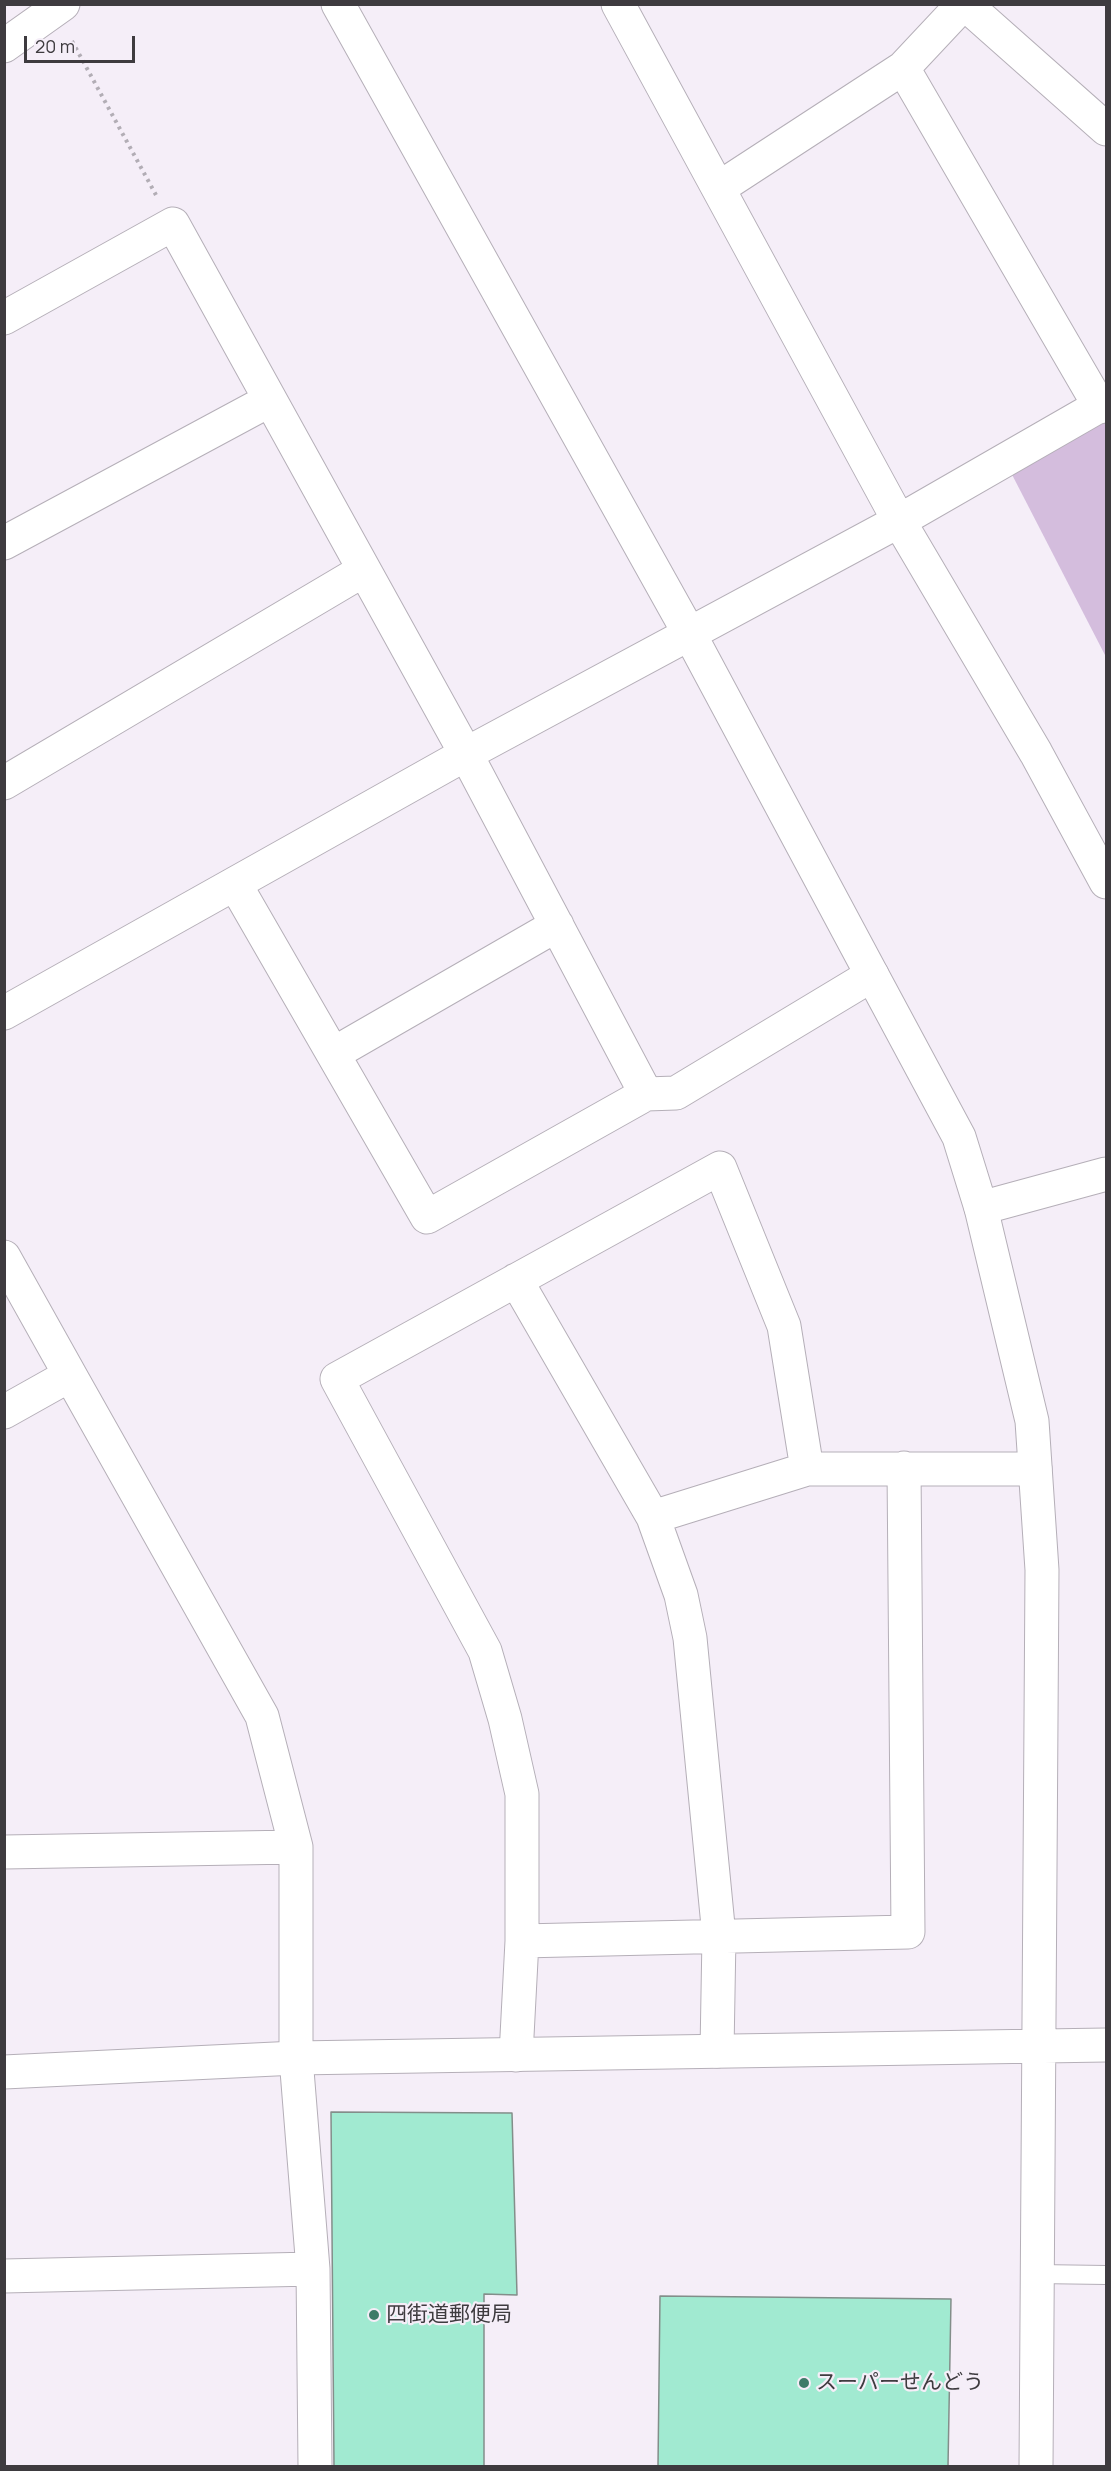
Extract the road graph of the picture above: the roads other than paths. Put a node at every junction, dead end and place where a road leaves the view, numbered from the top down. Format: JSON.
{"nodes":[{"id":1,"x":338,"y":4,"type":"edge"},
{"id":2,"x":618,"y":4,"type":"edge"},
{"id":3,"x":964,"y":4,"type":"edge"},
{"id":4,"x":59,"y":7,"type":"edge"},
{"id":5,"x":4,"y":45,"type":"edge"},
{"id":6,"x":903,"y":68,"type":"junction"},
{"id":7,"x":1107,"y":129,"type":"edge"},
{"id":8,"x":718,"y":188,"type":"junction"},
{"id":9,"x":4,"y":318,"type":"edge"},
{"id":10,"x":270,"y":400,"type":"junction"},
{"id":11,"x":1103,"y":405,"type":"edge"},
{"id":12,"x":899,"y":521,"type":"junction"},
{"id":13,"x":4,"y":543,"type":"edge"},
{"id":14,"x":364,"y":570,"type":"junction"},
{"id":15,"x":689,"y":633,"type":"junction"},
{"id":16,"x":466,"y":754,"type":"junction"},
{"id":17,"x":4,"y":783,"type":"edge"},
{"id":18,"x":1107,"y":882,"type":"edge"},
{"id":19,"x":235,"y":884,"type":"junction"},
{"id":20,"x":557,"y":925,"type":"junction"},
{"id":21,"x":872,"y":975,"type":"junction"},
{"id":22,"x":9,"y":1001,"type":"edge"},
{"id":23,"x":333,"y":1054,"type":"junction"},
{"id":24,"x":646,"y":1094,"type":"junction"},
{"id":25,"x":1107,"y":1174,"type":"edge"},
{"id":26,"x":981,"y":1208,"type":"junction"},
{"id":27,"x":4,"y":1257,"type":"edge"},
{"id":28,"x":516,"y":1281,"type":"junction"},
{"id":29,"x":70,"y":1375,"type":"junction"},
{"id":30,"x":4,"y":1412,"type":"edge"},
{"id":31,"x":904,"y":1468,"type":"junction"},
{"id":32,"x":807,"y":1469,"type":"junction"},
{"id":33,"x":1035,"y":1469,"type":"junction"},
{"id":34,"x":653,"y":1517,"type":"junction"},
{"id":35,"x":296,"y":1847,"type":"junction"},
{"id":36,"x":4,"y":1852,"type":"edge"},
{"id":37,"x":719,"y":1936,"type":"junction"},
{"id":38,"x":522,"y":1941,"type":"junction"},
{"id":39,"x":1107,"y":2045,"type":"edge"},
{"id":40,"x":1038,"y":2046,"type":"junction"},
{"id":41,"x":717,"y":2051,"type":"junction"},
{"id":42,"x":516,"y":2055,"type":"junction"},
{"id":43,"x":296,"y":2058,"type":"junction"},
{"id":44,"x":4,"y":2072,"type":"edge"},
{"id":45,"x":313,"y":2269,"type":"junction"},
{"id":46,"x":1037,"y":2274,"type":"junction"},
{"id":47,"x":1107,"y":2275,"type":"edge"},
{"id":48,"x":4,"y":2276,"type":"edge"},
{"id":49,"x":315,"y":2466,"type":"edge"},
{"id":50,"x":1036,"y":2466,"type":"edge"}],
"edges":[{"from":1,"to":15,"type":"street"},
{"from":2,"to":8,"type":"street"},
{"from":3,"to":6,"type":"street"},
{"from":3,"to":7,"type":"street"},
{"from":4,"to":5,"type":"street"},
{"from":6,"to":8,"type":"street"},
{"from":6,"to":11,"type":"street"},
{"from":8,"to":12,"type":"street"},
{"from":9,"to":10,"type":"street"},
{"from":10,"to":13,"type":"street"},
{"from":10,"to":14,"type":"street"},
{"from":11,"to":12,"type":"street"},
{"from":12,"to":15,"type":"street"},
{"from":12,"to":18,"type":"street"},
{"from":14,"to":16,"type":"street"},
{"from":14,"to":17,"type":"street"},
{"from":15,"to":16,"type":"street"},
{"from":15,"to":21,"type":"street"},
{"from":16,"to":19,"type":"street"},
{"from":16,"to":20,"type":"street"},
{"from":19,"to":22,"type":"street"},
{"from":19,"to":23,"type":"street"},
{"from":20,"to":23,"type":"street"},
{"from":20,"to":24,"type":"street"},
{"from":21,"to":24,"type":"street"},
{"from":21,"to":26,"type":"street"},
{"from":23,"to":24,"type":"street"},
{"from":25,"to":26,"type":"street"},
{"from":26,"to":33,"type":"street"},
{"from":27,"to":29,"type":"street"},
{"from":28,"to":32,"type":"street"},
{"from":28,"to":34,"type":"street"},
{"from":28,"to":38,"type":"street"},
{"from":29,"to":30,"type":"street"},
{"from":29,"to":35,"type":"street"},
{"from":31,"to":32,"type":"street"},
{"from":31,"to":33,"type":"street"},
{"from":31,"to":37,"type":"street"},
{"from":32,"to":34,"type":"street"},
{"from":33,"to":40,"type":"street"},
{"from":34,"to":37,"type":"street"},
{"from":35,"to":36,"type":"street"},
{"from":35,"to":43,"type":"street"},
{"from":37,"to":38,"type":"street"},
{"from":37,"to":41,"type":"street"},
{"from":38,"to":42,"type":"street"},
{"from":39,"to":40,"type":"street"},
{"from":40,"to":41,"type":"street"},
{"from":40,"to":46,"type":"street"},
{"from":41,"to":42,"type":"street"},
{"from":42,"to":43,"type":"street"},
{"from":43,"to":44,"type":"street"},
{"from":43,"to":45,"type":"street"},
{"from":45,"to":48,"type":"street"},
{"from":45,"to":49,"type":"street"},
{"from":46,"to":47,"type":"lane"},
{"from":46,"to":50,"type":"street"}]}
